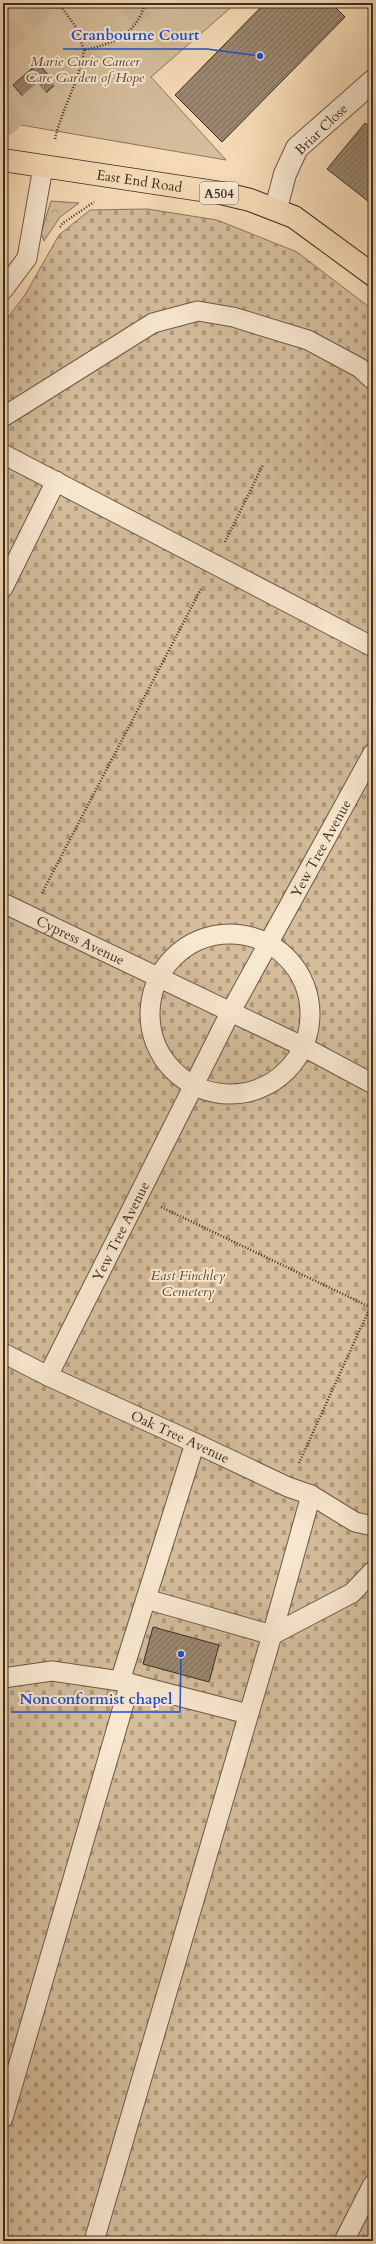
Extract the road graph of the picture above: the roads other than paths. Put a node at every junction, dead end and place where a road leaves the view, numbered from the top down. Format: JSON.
{"nodes":[{"id":1,"x":373,"y":81,"type":"edge"},
{"id":2,"x":3,"y":160,"type":"edge"},
{"id":3,"x":43,"y":166,"type":"junction"},
{"id":4,"x":276,"y":208,"type":"junction"},
{"id":5,"x":373,"y":276,"type":"edge"},
{"id":6,"x":3,"y":290,"type":"edge"},
{"id":7,"x":373,"y":380,"type":"edge"},
{"id":8,"x":3,"y":417,"type":"edge"},
{"id":9,"x":3,"y":454,"type":"edge"},
{"id":10,"x":56,"y":481,"type":"junction"},
{"id":11,"x":3,"y":588,"type":"edge"},
{"id":12,"x":373,"y":646,"type":"edge"},
{"id":13,"x":373,"y":754,"type":"edge"},
{"id":14,"x":3,"y":903,"type":"edge"},
{"id":15,"x":267,"y":942,"type":"junction"},
{"id":16,"x":157,"y":979,"type":"junction"},
{"id":17,"x":230,"y":1013,"type":"junction"},
{"id":18,"x":304,"y":1047,"type":"junction"},
{"id":19,"x":373,"y":1084,"type":"edge"},
{"id":20,"x":192,"y":1085,"type":"junction"},
{"id":21,"x":3,"y":1353,"type":"edge"},
{"id":22,"x":48,"y":1376,"type":"junction"},
{"id":23,"x":196,"y":1443,"type":"junction"},
{"id":24,"x":311,"y":1495,"type":"junction"},
{"id":25,"x":364,"y":1524,"type":"edge"},
{"id":26,"x":373,"y":1571,"type":"edge"},
{"id":27,"x":146,"y":1599,"type":"junction"},
{"id":28,"x":272,"y":1635,"type":"junction"},
{"id":29,"x":3,"y":1678,"type":"edge"},
{"id":30,"x":126,"y":1682,"type":"junction"},
{"id":31,"x":248,"y":1714,"type":"junction"},
{"id":32,"x":3,"y":2118,"type":"edge"},
{"id":33,"x":373,"y":2184,"type":"edge"},
{"id":34,"x":94,"y":2241,"type":"edge"},
{"id":35,"x":344,"y":2241,"type":"edge"}],
"edges":[{"from":1,"to":4,"type":"street","name":"Briar Close"},
{"from":2,"to":3,"type":"main road","name":"East End Road","number":"A504"},
{"from":3,"to":4,"type":"main road","name":"East End Road","number":"A504"},
{"from":3,"to":6,"type":"lane"},
{"from":4,"to":5,"type":"main road","name":"East End Road","number":"A504"},
{"from":7,"to":8,"type":"lane"},
{"from":9,"to":10,"type":"lane"},
{"from":10,"to":11,"type":"lane"},
{"from":10,"to":12,"type":"lane"},
{"from":13,"to":15,"type":"lane","name":"Yew Tree Avenue"},
{"from":14,"to":16,"type":"lane","name":"Cypress Avenue"},
{"from":15,"to":16,"type":"lane"},
{"from":15,"to":17,"type":"lane","name":"Yew Tree Avenue"},
{"from":15,"to":18,"type":"lane"},
{"from":16,"to":17,"type":"lane","name":"Cypress Avenue"},
{"from":16,"to":20,"type":"lane"},
{"from":17,"to":18,"type":"lane","name":"Cypress Avenue"},
{"from":17,"to":20,"type":"lane","name":"Yew Tree Avenue"},
{"from":18,"to":19,"type":"lane"},
{"from":18,"to":20,"type":"lane"},
{"from":20,"to":22,"type":"lane","name":"Yew Tree Avenue"},
{"from":21,"to":22,"type":"lane","name":"Oak Tree Avenue"},
{"from":22,"to":23,"type":"lane","name":"Oak Tree Avenue"},
{"from":23,"to":24,"type":"lane","name":"Oak Tree Avenue"},
{"from":23,"to":27,"type":"lane"},
{"from":24,"to":25,"type":"lane","name":"Oak Tree Avenue"},
{"from":24,"to":28,"type":"lane"},
{"from":26,"to":28,"type":"lane"},
{"from":27,"to":28,"type":"lane"},
{"from":27,"to":30,"type":"lane"},
{"from":28,"to":31,"type":"lane"},
{"from":29,"to":30,"type":"lane"},
{"from":30,"to":31,"type":"lane"},
{"from":30,"to":32,"type":"lane"},
{"from":31,"to":34,"type":"lane"},
{"from":33,"to":35,"type":"lane"}]}
